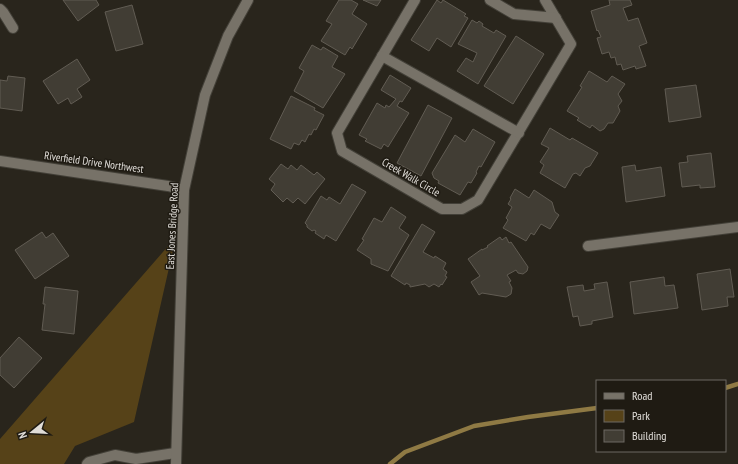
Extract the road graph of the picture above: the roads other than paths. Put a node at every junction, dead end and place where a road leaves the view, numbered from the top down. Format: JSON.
{"nodes":[{"id":1,"x":248,"y":0,"type":"edge"},
{"id":2,"x":414,"y":0,"type":"edge"},
{"id":3,"x":490,"y":0,"type":"edge"},
{"id":4,"x":545,"y":0,"type":"edge"},
{"id":5,"x":0,"y":9,"type":"edge"},
{"id":6,"x":556,"y":18,"type":"junction"},
{"id":7,"x":14,"y":28,"type":"dead end"},
{"id":8,"x":382,"y":56,"type":"junction"},
{"id":9,"x":519,"y":133,"type":"junction"},
{"id":10,"x":0,"y":161,"type":"edge"},
{"id":11,"x":184,"y":190,"type":"junction"},
{"id":12,"x":738,"y":228,"type":"edge"},
{"id":13,"x":588,"y":246,"type":"dead end"},
{"id":14,"x":175,"y":453,"type":"junction"},
{"id":15,"x":134,"y":462,"type":"edge"},
{"id":16,"x":87,"y":464,"type":"edge"},
{"id":17,"x":176,"y":464,"type":"edge"}],
"edges":[{"from":1,"to":11,"type":"street","name":"East Jones Bridge Road"},
{"from":2,"to":8,"type":"street","name":"Creek Walk Circle"},
{"from":3,"to":6,"type":"street"},
{"from":4,"to":6,"type":"street","name":"Creek Walk Circle"},
{"from":5,"to":7,"type":"street"},
{"from":6,"to":9,"type":"street","name":"Creek Walk Circle"},
{"from":8,"to":9,"type":"street"},
{"from":8,"to":9,"type":"street","name":"Creek Walk Circle"},
{"from":10,"to":11,"type":"street","name":"Riverfield Drive Northwest"},
{"from":11,"to":14,"type":"street","name":"East Jones Bridge Road"},
{"from":12,"to":13,"type":"street"},
{"from":14,"to":15,"type":"street"},
{"from":14,"to":17,"type":"street","name":"East Jones Bridge Road"},
{"from":15,"to":16,"type":"street"}]}
